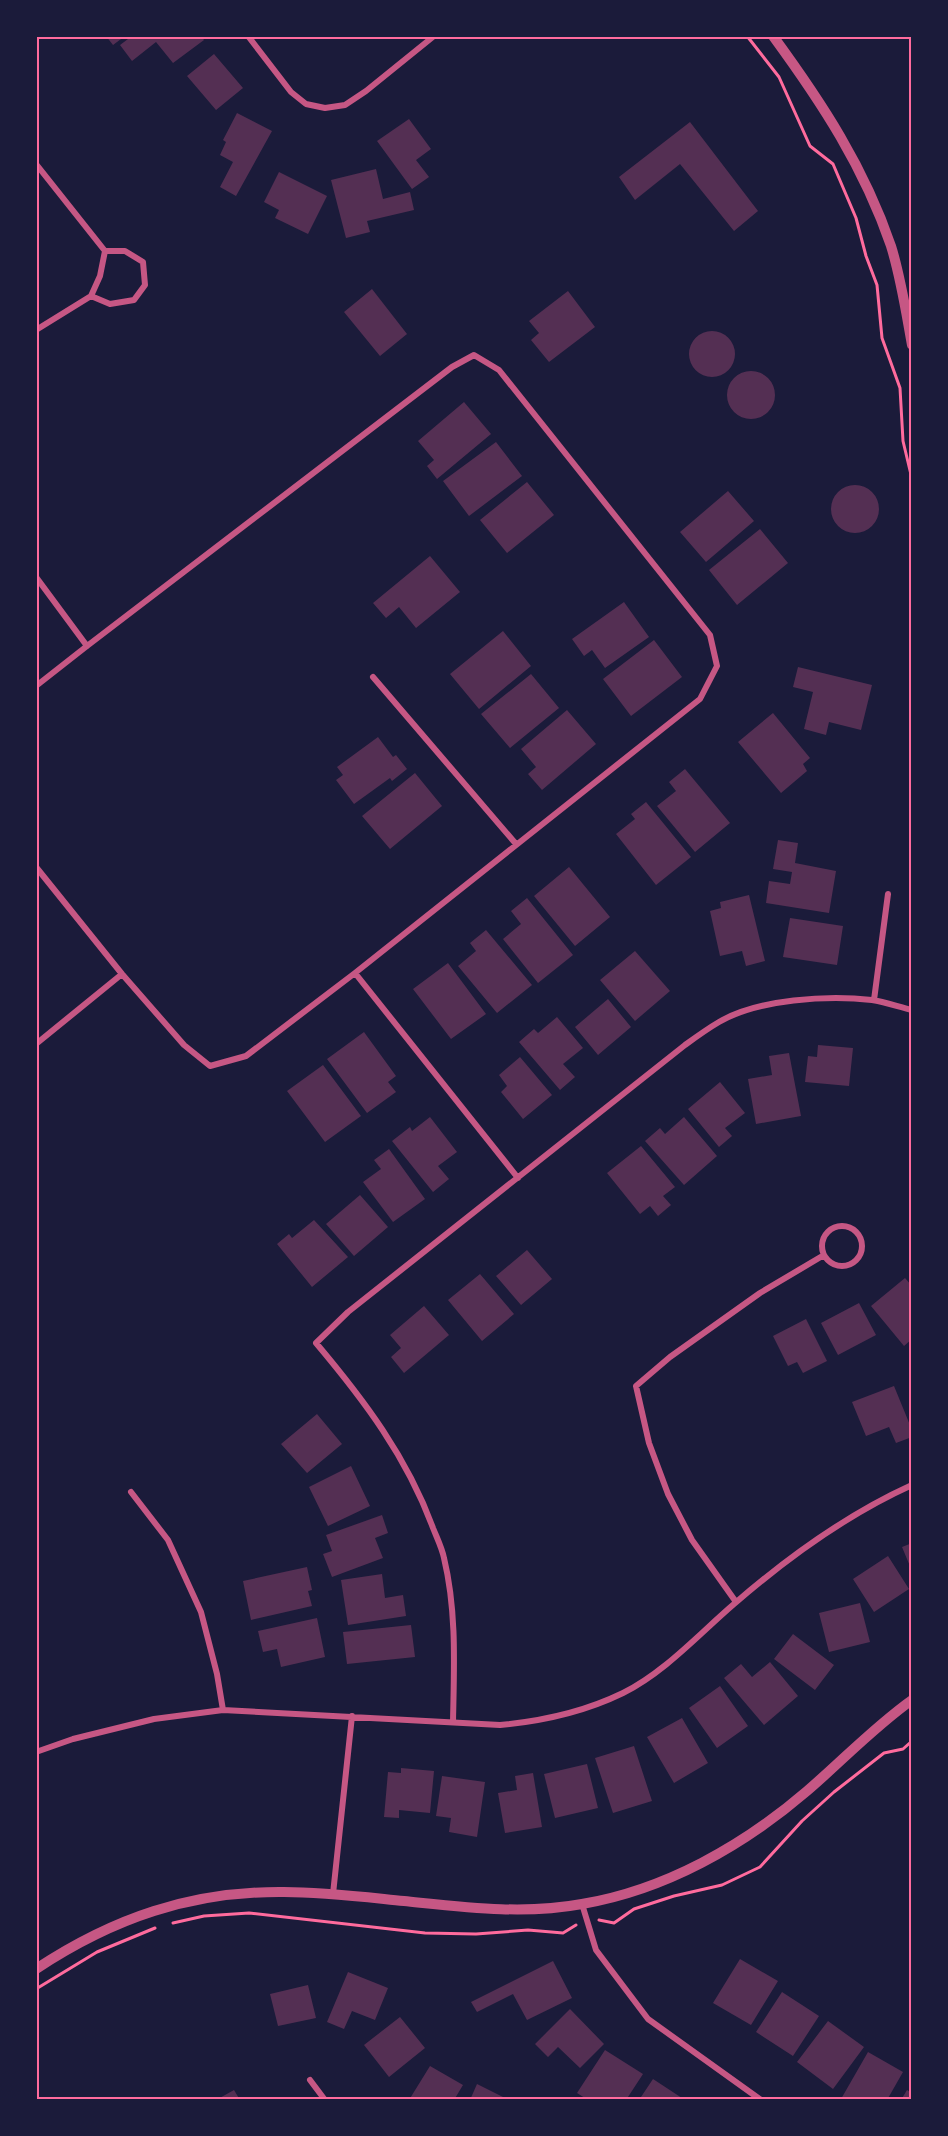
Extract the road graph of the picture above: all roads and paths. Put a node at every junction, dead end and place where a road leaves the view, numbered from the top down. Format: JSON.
{"nodes":[{"id":1,"x":248,"y":36,"type":"edge"},
{"id":2,"x":434,"y":36,"type":"edge"},
{"id":3,"x":747,"y":36,"type":"edge"},
{"id":4,"x":773,"y":36,"type":"edge"},
{"id":5,"x":36,"y":164,"type":"edge"},
{"id":6,"x":105,"y":251,"type":"junction"},
{"id":7,"x":90,"y":296,"type":"junction"},
{"id":8,"x":36,"y":330,"type":"edge"},
{"id":9,"x":912,"y":345,"type":"edge"},
{"id":10,"x":912,"y":479,"type":"edge"},
{"id":11,"x":36,"y":577,"type":"edge"},
{"id":12,"x":87,"y":646,"type":"junction"},
{"id":13,"x":373,"y":677,"type":"dead end"},
{"id":14,"x":36,"y":686,"type":"edge"},
{"id":15,"x":516,"y":844,"type":"junction"},
{"id":16,"x":36,"y":867,"type":"edge"},
{"id":17,"x":888,"y":894,"type":"dead end"},
{"id":18,"x":355,"y":973,"type":"junction"},
{"id":19,"x":122,"y":974,"type":"junction"},
{"id":20,"x":874,"y":1000,"type":"junction"},
{"id":21,"x":912,"y":1010,"type":"edge"},
{"id":22,"x":36,"y":1044,"type":"edge"},
{"id":23,"x":518,"y":1178,"type":"junction"},
{"id":24,"x":824,"y":1255,"type":"junction"},
{"id":25,"x":912,"y":1485,"type":"edge"},
{"id":26,"x":131,"y":1492,"type":"dead end"},
{"id":27,"x":735,"y":1602,"type":"junction"},
{"id":28,"x":912,"y":1700,"type":"edge"},
{"id":29,"x":223,"y":1710,"type":"junction"},
{"id":30,"x":352,"y":1716,"type":"junction"},
{"id":31,"x":453,"y":1722,"type":"junction"},
{"id":32,"x":36,"y":1752,"type":"edge"},
{"id":33,"x":333,"y":1894,"type":"junction"},
{"id":34,"x":582,"y":1904,"type":"junction"},
{"id":35,"x":36,"y":1969,"type":"edge"},
{"id":36,"x":310,"y":2080,"type":"dead end"},
{"id":37,"x":325,"y":2100,"type":"edge"},
{"id":38,"x":761,"y":2100,"type":"edge"}],
"edges":[{"from":1,"to":2,"type":"street"},
{"from":3,"to":10,"type":"path"},
{"from":4,"to":9,"type":"street"},
{"from":5,"to":6,"type":"street"},
{"from":6,"to":7,"type":"street"},
{"from":6,"to":7,"type":"street"},
{"from":7,"to":8,"type":"street"},
{"from":11,"to":12,"type":"street"},
{"from":12,"to":14,"type":"street"},
{"from":12,"to":15,"type":"street"},
{"from":13,"to":15,"type":"street"},
{"from":15,"to":18,"type":"street"},
{"from":16,"to":19,"type":"street"},
{"from":17,"to":20,"type":"street"},
{"from":18,"to":19,"type":"street"},
{"from":18,"to":23,"type":"street"},
{"from":19,"to":22,"type":"street"},
{"from":20,"to":21,"type":"street"},
{"from":20,"to":23,"type":"street"},
{"from":23,"to":31,"type":"street"},
{"from":24,"to":24,"type":"street"},
{"from":24,"to":27,"type":"street"},
{"from":25,"to":27,"type":"street"},
{"from":26,"to":29,"type":"street"},
{"from":27,"to":31,"type":"street"},
{"from":28,"to":34,"type":"street"},
{"from":29,"to":30,"type":"street"},
{"from":29,"to":32,"type":"street"},
{"from":30,"to":31,"type":"street"},
{"from":30,"to":33,"type":"street"},
{"from":33,"to":34,"type":"street"},
{"from":33,"to":35,"type":"street"},
{"from":34,"to":38,"type":"street"},
{"from":36,"to":37,"type":"street"}]}
